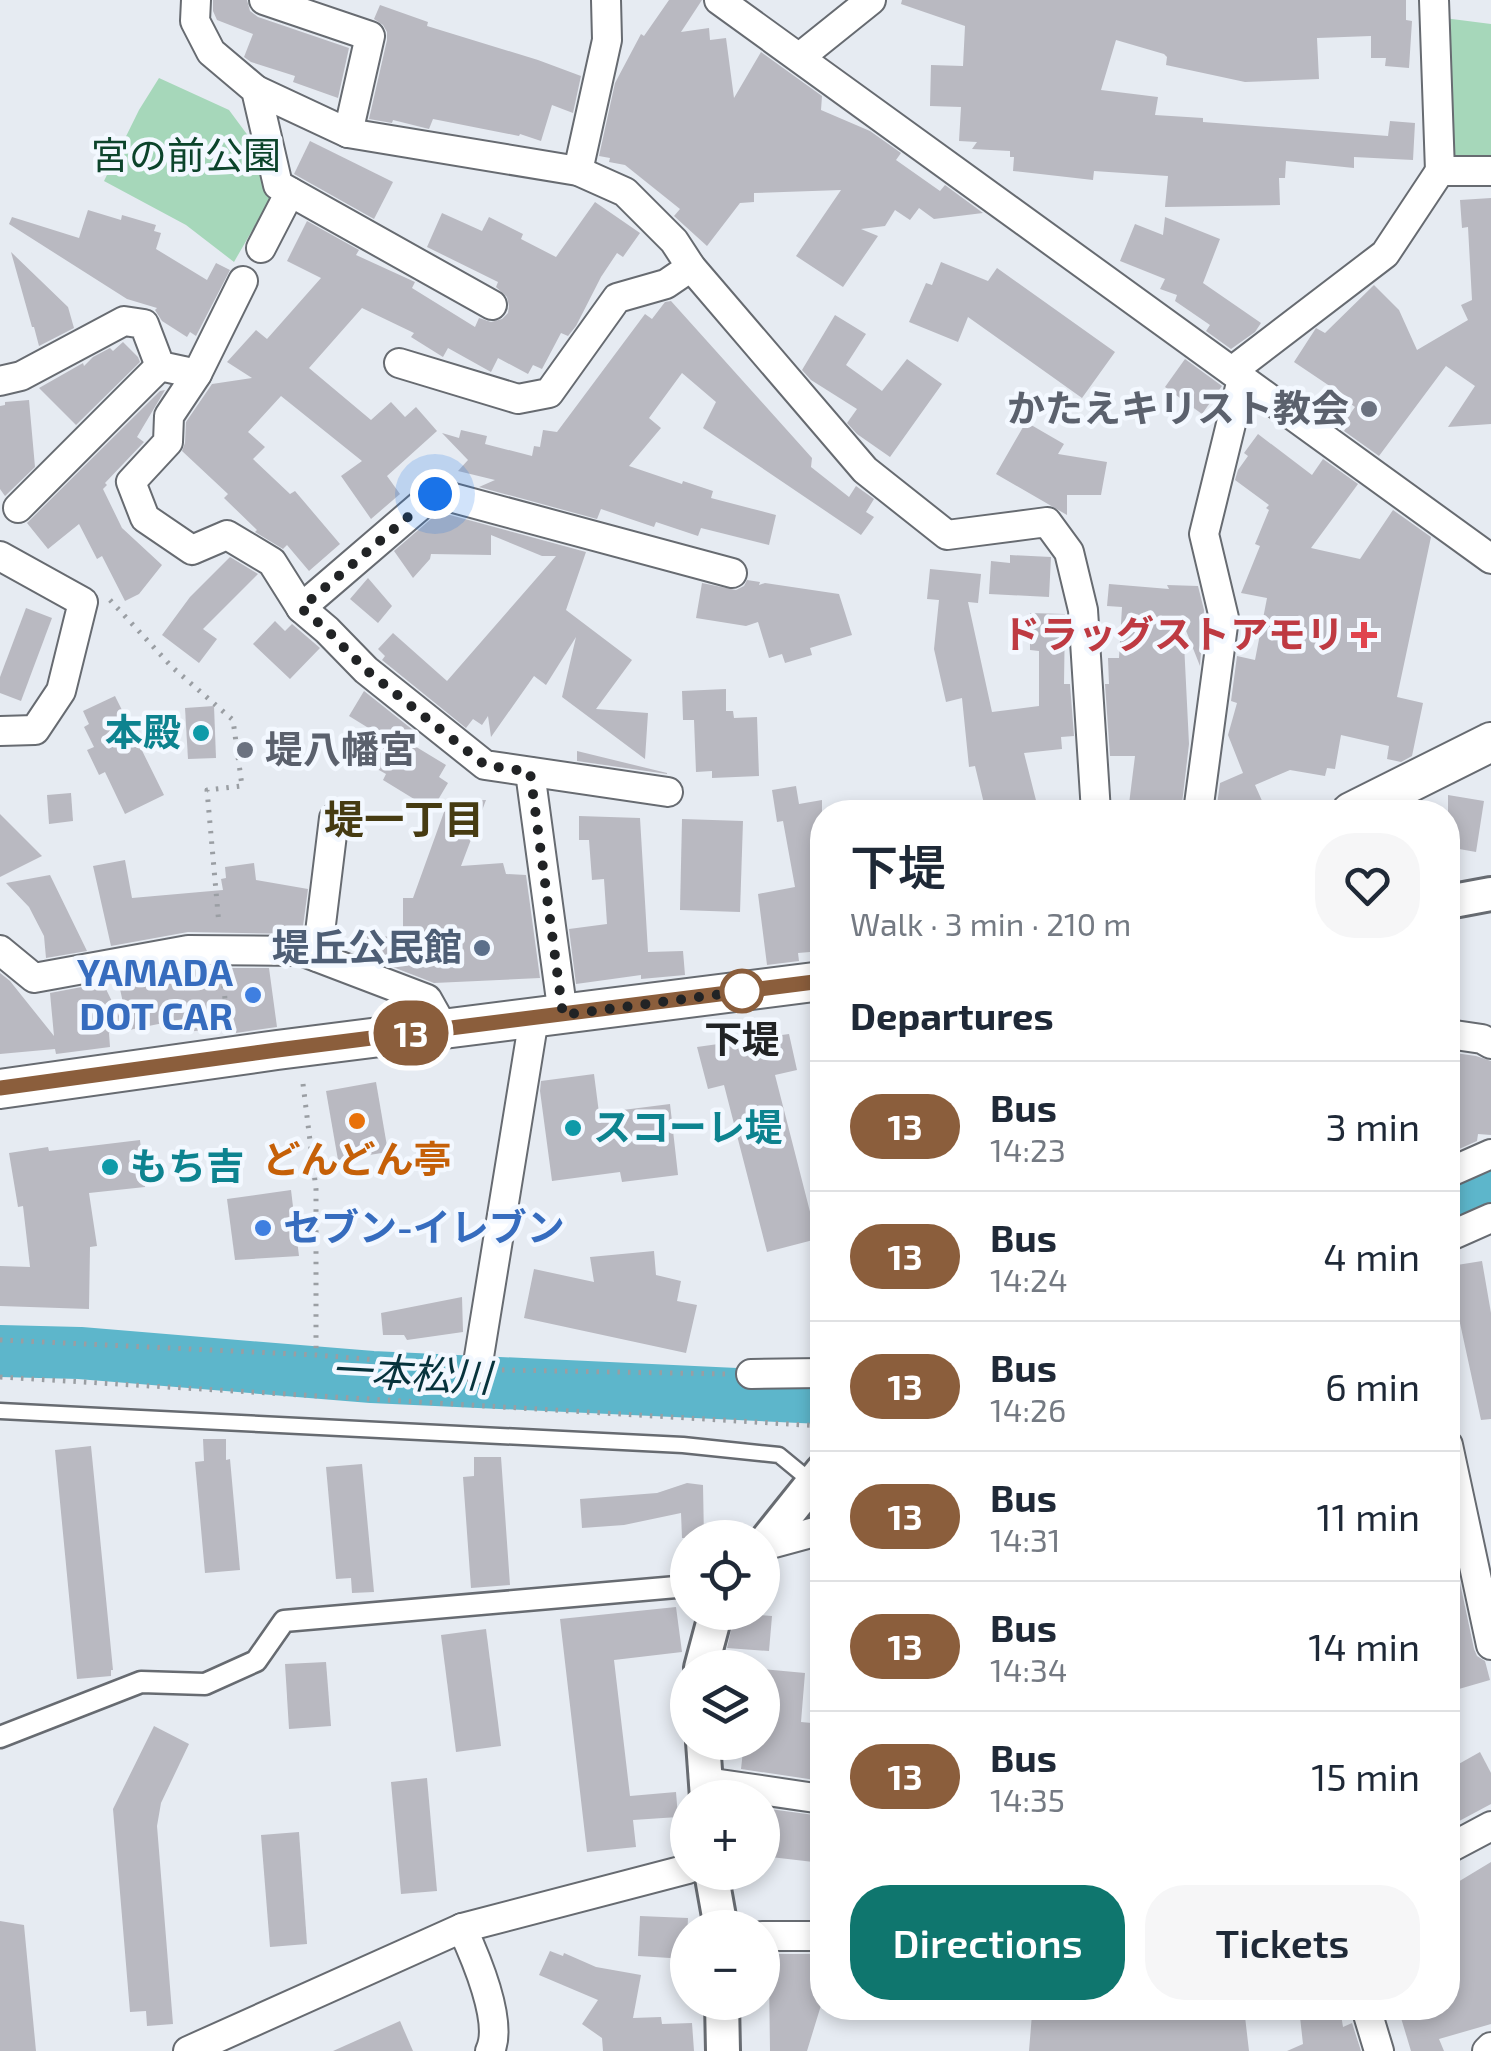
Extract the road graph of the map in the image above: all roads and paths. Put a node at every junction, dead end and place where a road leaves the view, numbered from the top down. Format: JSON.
{"nodes":[{"id":1,"x":196,"y":0,"type":"edge"},
{"id":2,"x":264,"y":0,"type":"edge"},
{"id":3,"x":606,"y":0,"type":"edge"},
{"id":4,"x":719,"y":0,"type":"edge"},
{"id":5,"x":872,"y":0,"type":"edge"},
{"id":6,"x":1434,"y":0,"type":"edge"},
{"id":7,"x":800,"y":57,"type":"junction"},
{"id":8,"x":256,"y":90,"type":"junction"},
{"id":9,"x":348,"y":133,"type":"junction"},
{"id":10,"x":578,"y":171,"type":"junction"},
{"id":11,"x":1491,"y":171,"type":"edge"},
{"id":12,"x":1440,"y":172,"type":"junction"},
{"id":13,"x":290,"y":192,"type":"junction"},
{"id":14,"x":261,"y":248,"type":"dead end"},
{"id":15,"x":691,"y":267,"type":"junction"},
{"id":16,"x":243,"y":281,"type":"dead end"},
{"id":17,"x":492,"y":305,"type":"dead end"},
{"id":18,"x":399,"y":363,"type":"dead end"},
{"id":19,"x":160,"y":366,"type":"junction"},
{"id":20,"x":196,"y":374,"type":"junction"},
{"id":21,"x":1237,"y":375,"type":"junction"},
{"id":22,"x":0,"y":381,"type":"edge"},
{"id":23,"x":18,"y":508,"type":"dead end"},
{"id":24,"x":0,"y":556,"type":"edge"},
{"id":25,"x":1491,"y":559,"type":"edge"},
{"id":26,"x":732,"y":573,"type":"dead end"},
{"id":27,"x":104,"y":594,"type":"dead end"},
{"id":28,"x":301,"y":608,"type":"junction"},
{"id":29,"x":0,"y":731,"type":"edge"},
{"id":30,"x":1491,"y":742,"type":"edge"},
{"id":31,"x":530,"y":772,"type":"junction"},
{"id":32,"x":668,"y":792,"type":"dead end"},
{"id":33,"x":1095,"y":800,"type":"edge"},
{"id":34,"x":1200,"y":800,"type":"edge"},
{"id":35,"x":1375,"y":800,"type":"edge"},
{"id":36,"x":334,"y":818,"type":"dead end"},
{"id":37,"x":212,"y":837,"type":"dead end"},
{"id":38,"x":1491,"y":894,"type":"edge"},
{"id":39,"x":1460,"y":900,"type":"edge"},
{"id":40,"x":0,"y":950,"type":"edge"},
{"id":41,"x":317,"y":957,"type":"junction"},
{"id":42,"x":810,"y":983,"type":"edge"},
{"id":43,"x":548,"y":1017,"type":"junction"},
{"id":44,"x":444,"y":1029,"type":"junction"},
{"id":45,"x":1460,"y":1036,"type":"edge"},
{"id":46,"x":1491,"y":1044,"type":"edge"},
{"id":47,"x":303,"y":1084,"type":"dead end"},
{"id":48,"x":0,"y":1088,"type":"edge"},
{"id":49,"x":1491,"y":1154,"type":"edge"},
{"id":50,"x":1460,"y":1168,"type":"edge"},
{"id":51,"x":1491,"y":1218,"type":"edge"},
{"id":52,"x":1460,"y":1232,"type":"edge"},
{"id":53,"x":0,"y":1340,"type":"edge"},
{"id":54,"x":316,"y":1355,"type":"junction"},
{"id":55,"x":477,"y":1369,"type":"junction"},
{"id":56,"x":810,"y":1373,"type":"edge"},
{"id":57,"x":751,"y":1374,"type":"joint"},
{"id":58,"x":0,"y":1377,"type":"edge"},
{"id":59,"x":0,"y":1411,"type":"edge"},
{"id":60,"x":810,"y":1425,"type":"edge"},
{"id":61,"x":810,"y":1473,"type":"edge"},
{"id":62,"x":810,"y":1487,"type":"edge"},
{"id":63,"x":1460,"y":1501,"type":"edge"},
{"id":64,"x":780,"y":1525,"type":"edge"},
{"id":65,"x":810,"y":1533,"type":"edge"},
{"id":66,"x":780,"y":1541,"type":"edge"},
{"id":67,"x":670,"y":1588,"type":"edge"},
{"id":68,"x":1491,"y":1645,"type":"edge"},
{"id":69,"x":0,"y":1736,"type":"edge"},
{"id":70,"x":780,"y":1796,"type":"edge"},
{"id":71,"x":810,"y":1798,"type":"edge"},
{"id":72,"x":1491,"y":1826,"type":"edge"},
{"id":73,"x":1460,"y":1843,"type":"edge"},
{"id":74,"x":670,"y":1875,"type":"edge"},
{"id":75,"x":462,"y":1928,"type":"junction"},
{"id":76,"x":780,"y":1936,"type":"edge"},
{"id":77,"x":810,"y":1936,"type":"edge"},
{"id":78,"x":722,"y":2020,"type":"edge"},
{"id":79,"x":1370,"y":2020,"type":"edge"},
{"id":80,"x":188,"y":2051,"type":"edge"},
{"id":81,"x":490,"y":2051,"type":"edge"},
{"id":82,"x":722,"y":2051,"type":"edge"},
{"id":83,"x":1379,"y":2051,"type":"edge"}],
"edges":[{"from":1,"to":8,"type":"street"},
{"from":2,"to":9,"type":"street"},
{"from":3,"to":10,"type":"street"},
{"from":4,"to":7,"type":"street"},
{"from":5,"to":7,"type":"street"},
{"from":6,"to":12,"type":"street"},
{"from":7,"to":21,"type":"street"},
{"from":8,"to":9,"type":"street"},
{"from":8,"to":13,"type":"street"},
{"from":9,"to":10,"type":"street"},
{"from":10,"to":15,"type":"street"},
{"from":11,"to":12,"type":"street"},
{"from":12,"to":21,"type":"street"},
{"from":13,"to":14,"type":"street"},
{"from":13,"to":17,"type":"street"},
{"from":15,"to":18,"type":"street"},
{"from":15,"to":33,"type":"street"},
{"from":16,"to":20,"type":"street"},
{"from":19,"to":20,"type":"street"},
{"from":19,"to":22,"type":"street"},
{"from":19,"to":23,"type":"street"},
{"from":20,"to":28,"type":"street"},
{"from":21,"to":25,"type":"street"},
{"from":21,"to":34,"type":"street"},
{"from":24,"to":29,"type":"street"},
{"from":26,"to":28,"type":"street"},
{"from":27,"to":37,"type":"path"},
{"from":28,"to":31,"type":"street"},
{"from":30,"to":35,"type":"main road"},
{"from":31,"to":32,"type":"street"},
{"from":31,"to":43,"type":"street"},
{"from":36,"to":41,"type":"street"},
{"from":38,"to":39,"type":"street"},
{"from":40,"to":41,"type":"street"},
{"from":41,"to":44,"type":"street"},
{"from":42,"to":43,"type":"main road"},
{"from":43,"to":44,"type":"main road"},
{"from":43,"to":55,"type":"street"},
{"from":44,"to":48,"type":"main road"},
{"from":45,"to":46,"type":"street"},
{"from":47,"to":54,"type":"path"},
{"from":49,"to":50,"type":"street"},
{"from":51,"to":52,"type":"street"},
{"from":53,"to":54,"type":"path"},
{"from":54,"to":55,"type":"path"},
{"from":55,"to":57,"type":"path"},
{"from":56,"to":57,"type":"street"},
{"from":58,"to":60,"type":"path"},
{"from":59,"to":61,"type":"lane"},
{"from":62,"to":64,"type":"street"},
{"from":63,"to":68,"type":"street"},
{"from":65,"to":66,"type":"street"},
{"from":67,"to":69,"type":"street"},
{"from":70,"to":71,"type":"street"},
{"from":72,"to":73,"type":"street"},
{"from":74,"to":75,"type":"street"},
{"from":75,"to":80,"type":"street"},
{"from":75,"to":81,"type":"street"},
{"from":76,"to":77,"type":"street"},
{"from":78,"to":82,"type":"street"},
{"from":79,"to":83,"type":"street"}]}
